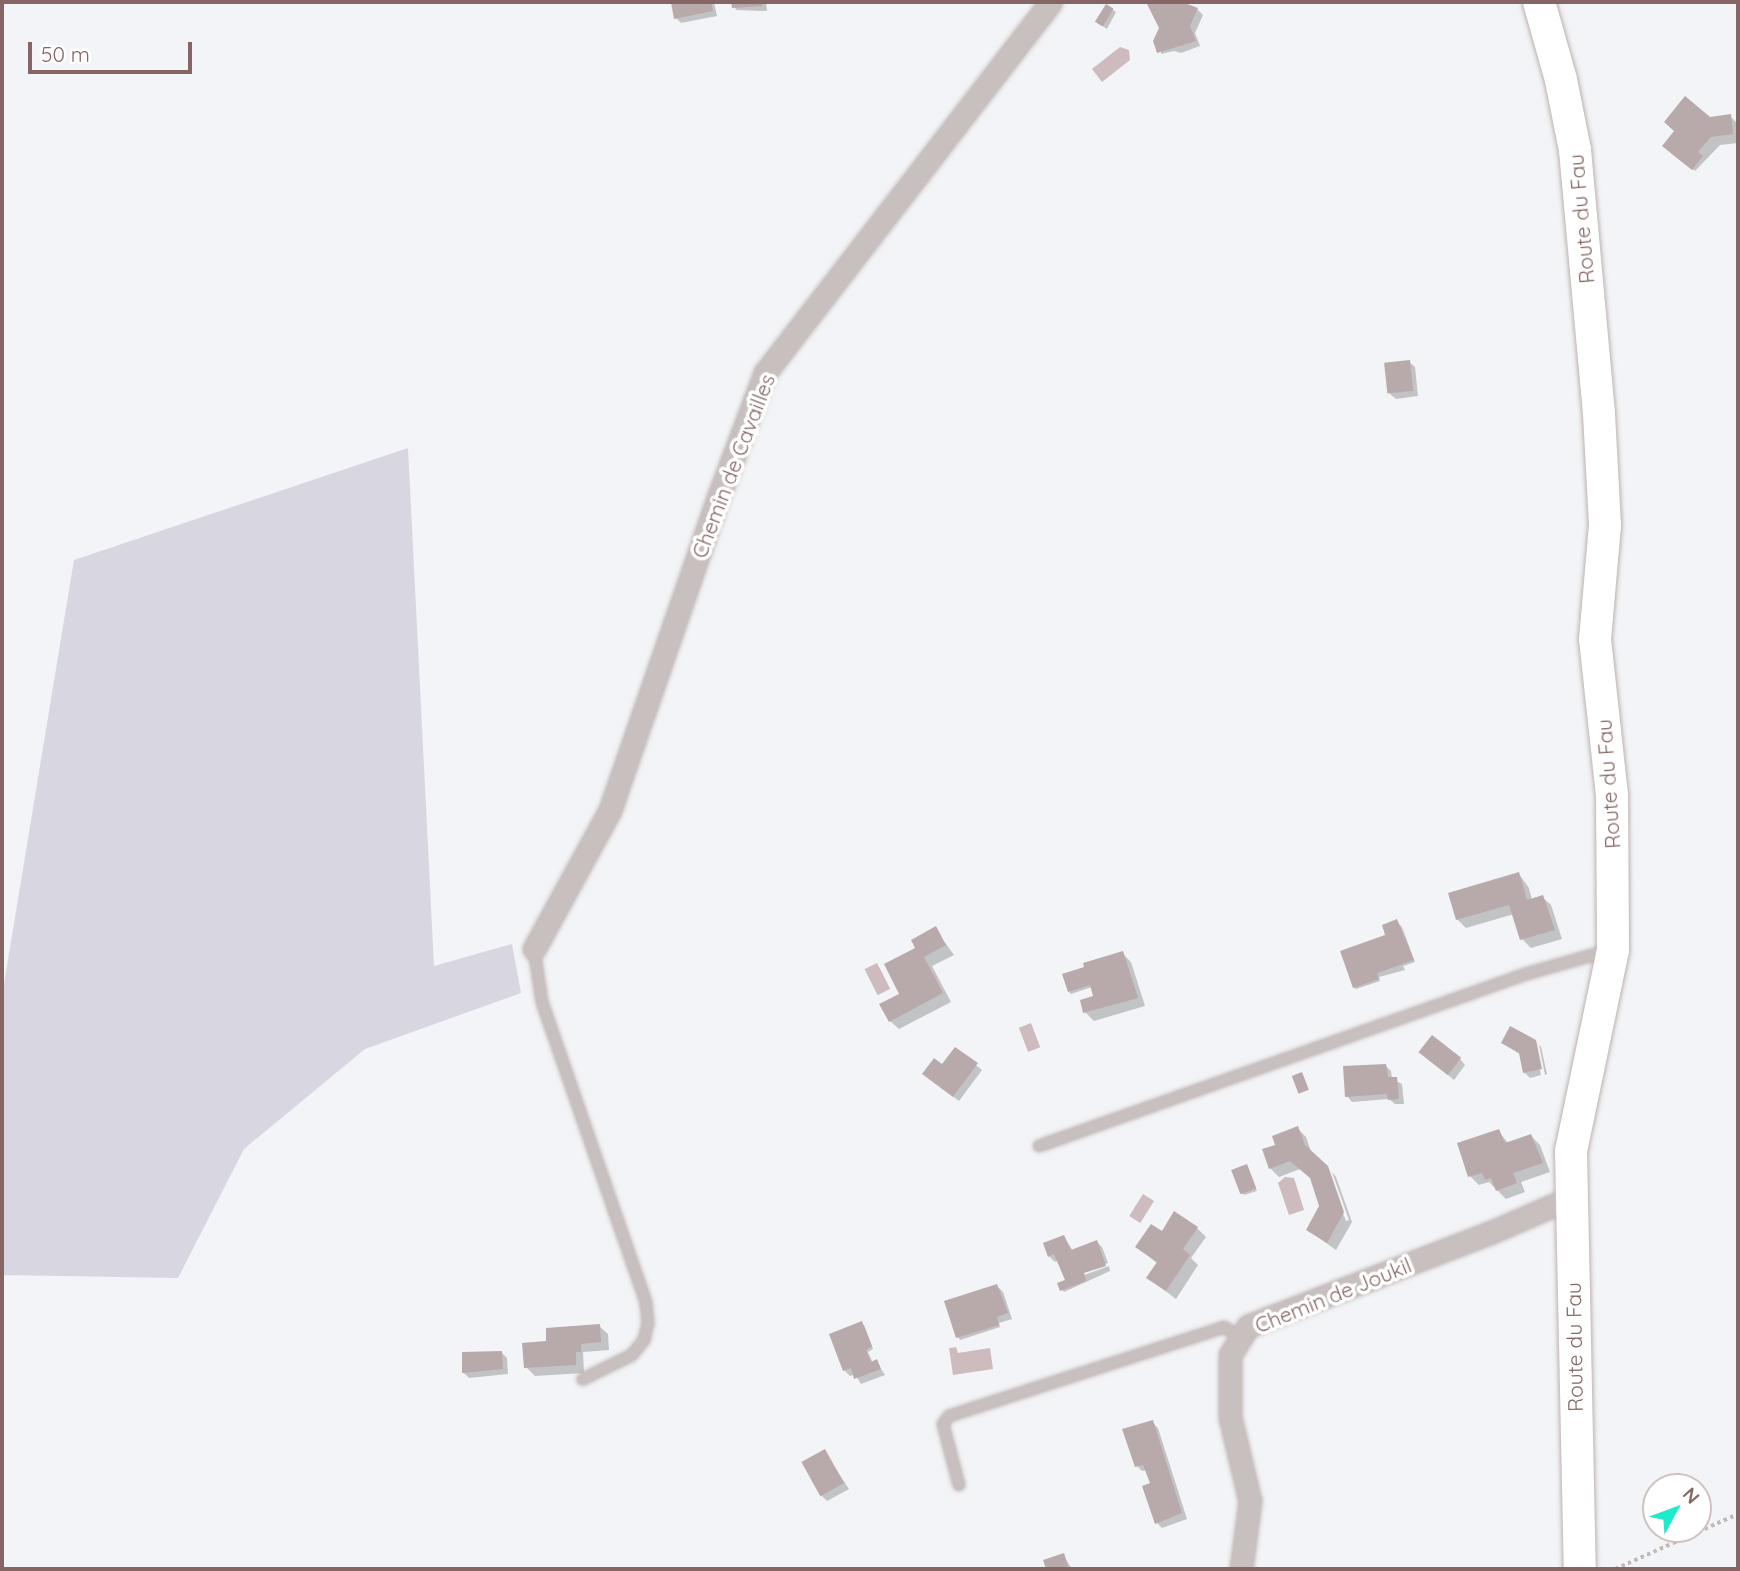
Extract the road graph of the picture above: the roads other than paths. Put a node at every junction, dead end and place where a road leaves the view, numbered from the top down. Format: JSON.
{"nodes":[{"id":1,"x":1051,"y":2,"type":"edge"},
{"id":2,"x":1539,"y":2,"type":"edge"},
{"id":3,"x":534,"y":949,"type":"joint"},
{"id":4,"x":1613,"y":950,"type":"junction"},
{"id":5,"x":1039,"y":1146,"type":"dead end"},
{"id":6,"x":1570,"y":1198,"type":"junction"},
{"id":7,"x":1241,"y":1338,"type":"junction"},
{"id":8,"x":583,"y":1379,"type":"dead end"},
{"id":9,"x":959,"y":1485,"type":"dead end"},
{"id":10,"x":1241,"y":1569,"type":"edge"},
{"id":11,"x":1580,"y":1569,"type":"edge"}],
"edges":[{"from":1,"to":3,"type":"street","name":"Chemin de Cavailles"},
{"from":2,"to":4,"type":"street","name":"Route du Fau"},
{"from":3,"to":8,"type":"lane"},
{"from":4,"to":5,"type":"lane"},
{"from":4,"to":6,"type":"street","name":"Route du Fau"},
{"from":6,"to":7,"type":"street","name":"Chemin de Joukil"},
{"from":6,"to":11,"type":"street","name":"Route du Fau"},
{"from":7,"to":9,"type":"lane"},
{"from":7,"to":10,"type":"street","name":"Chemin de Joukil"}]}
